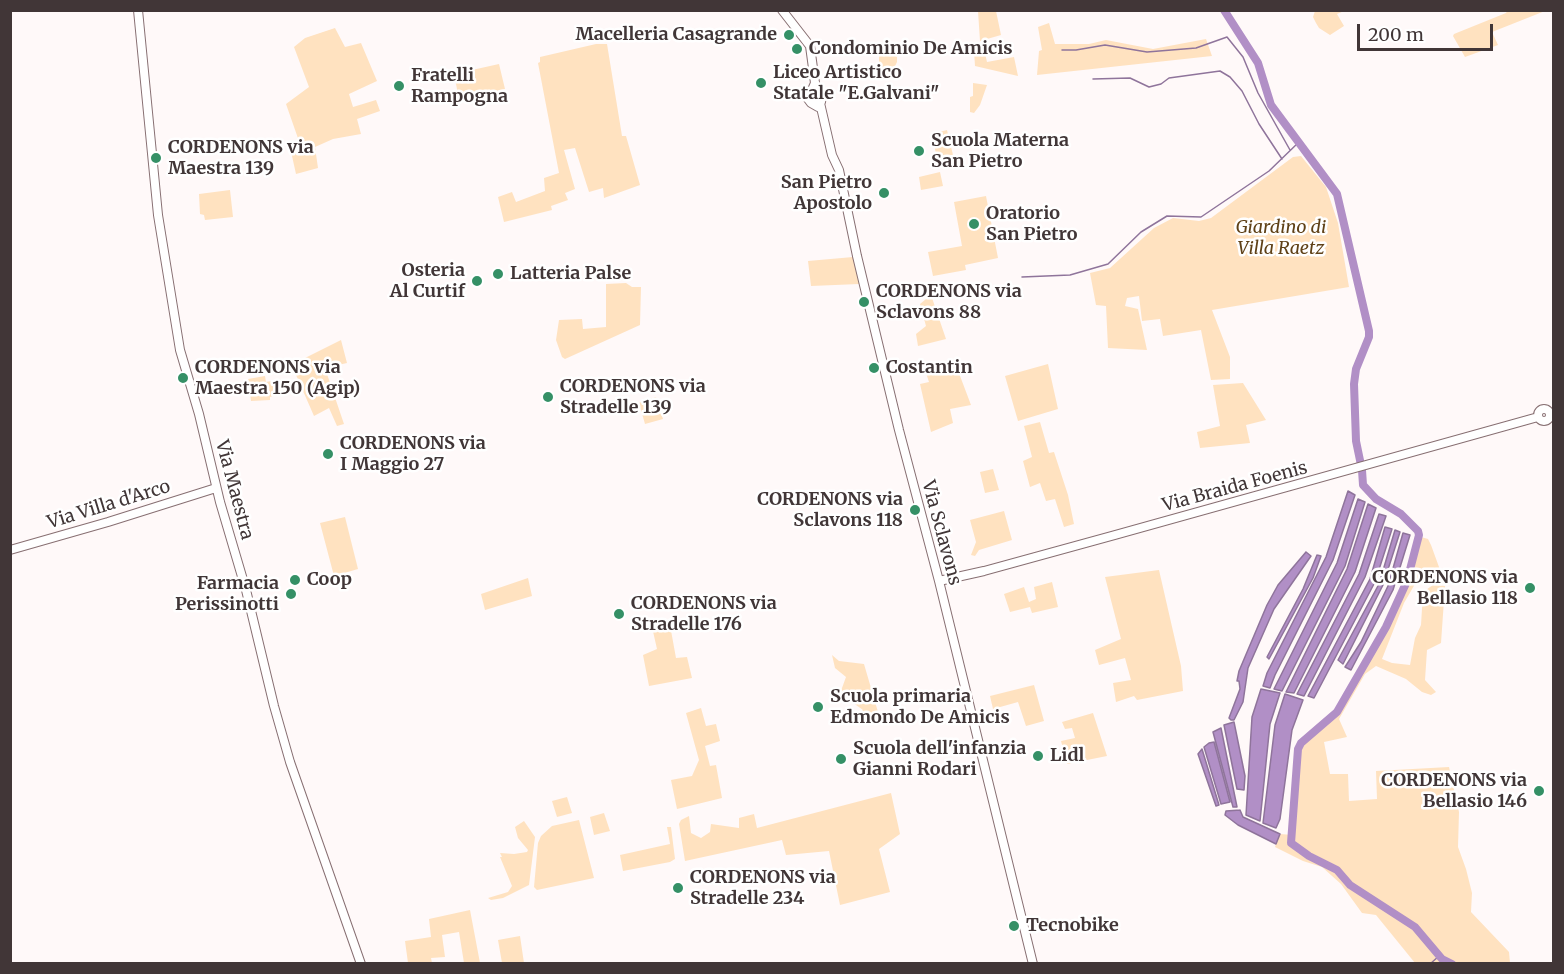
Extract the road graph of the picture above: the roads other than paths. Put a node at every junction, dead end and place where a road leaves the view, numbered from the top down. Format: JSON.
{"nodes":[{"id":1,"x":138,"y":10,"type":"edge"},
{"id":2,"x":782,"y":10,"type":"edge"},
{"id":3,"x":815,"y":88,"type":"junction"},
{"id":4,"x":819,"y":106,"type":"junction"},
{"id":5,"x":1552,"y":413,"type":"edge"},
{"id":6,"x":216,"y":488,"type":"junction"},
{"id":7,"x":10,"y":550,"type":"edge"},
{"id":8,"x":939,"y":581,"type":"junction"},
{"id":9,"x":361,"y":963,"type":"edge"},
{"id":10,"x":1033,"y":963,"type":"edge"}],
"edges":[{"from":1,"to":6,"type":"street","name":"Via Maestra"},
{"from":2,"to":3,"type":"street","name":"Via Sclavons"},
{"from":3,"to":4,"type":"street","name":"Via Sclavons"},
{"from":3,"to":4,"type":"street","name":"Via Sclavons"},
{"from":4,"to":8,"type":"street","name":"Via Sclavons"},
{"from":5,"to":8,"type":"street","name":"Via Braida Foenis"},
{"from":6,"to":7,"type":"street","name":"Via Villa d'Arco"},
{"from":6,"to":9,"type":"street","name":"Via Maestra"},
{"from":8,"to":10,"type":"street","name":"Via Sclavons"}]}
